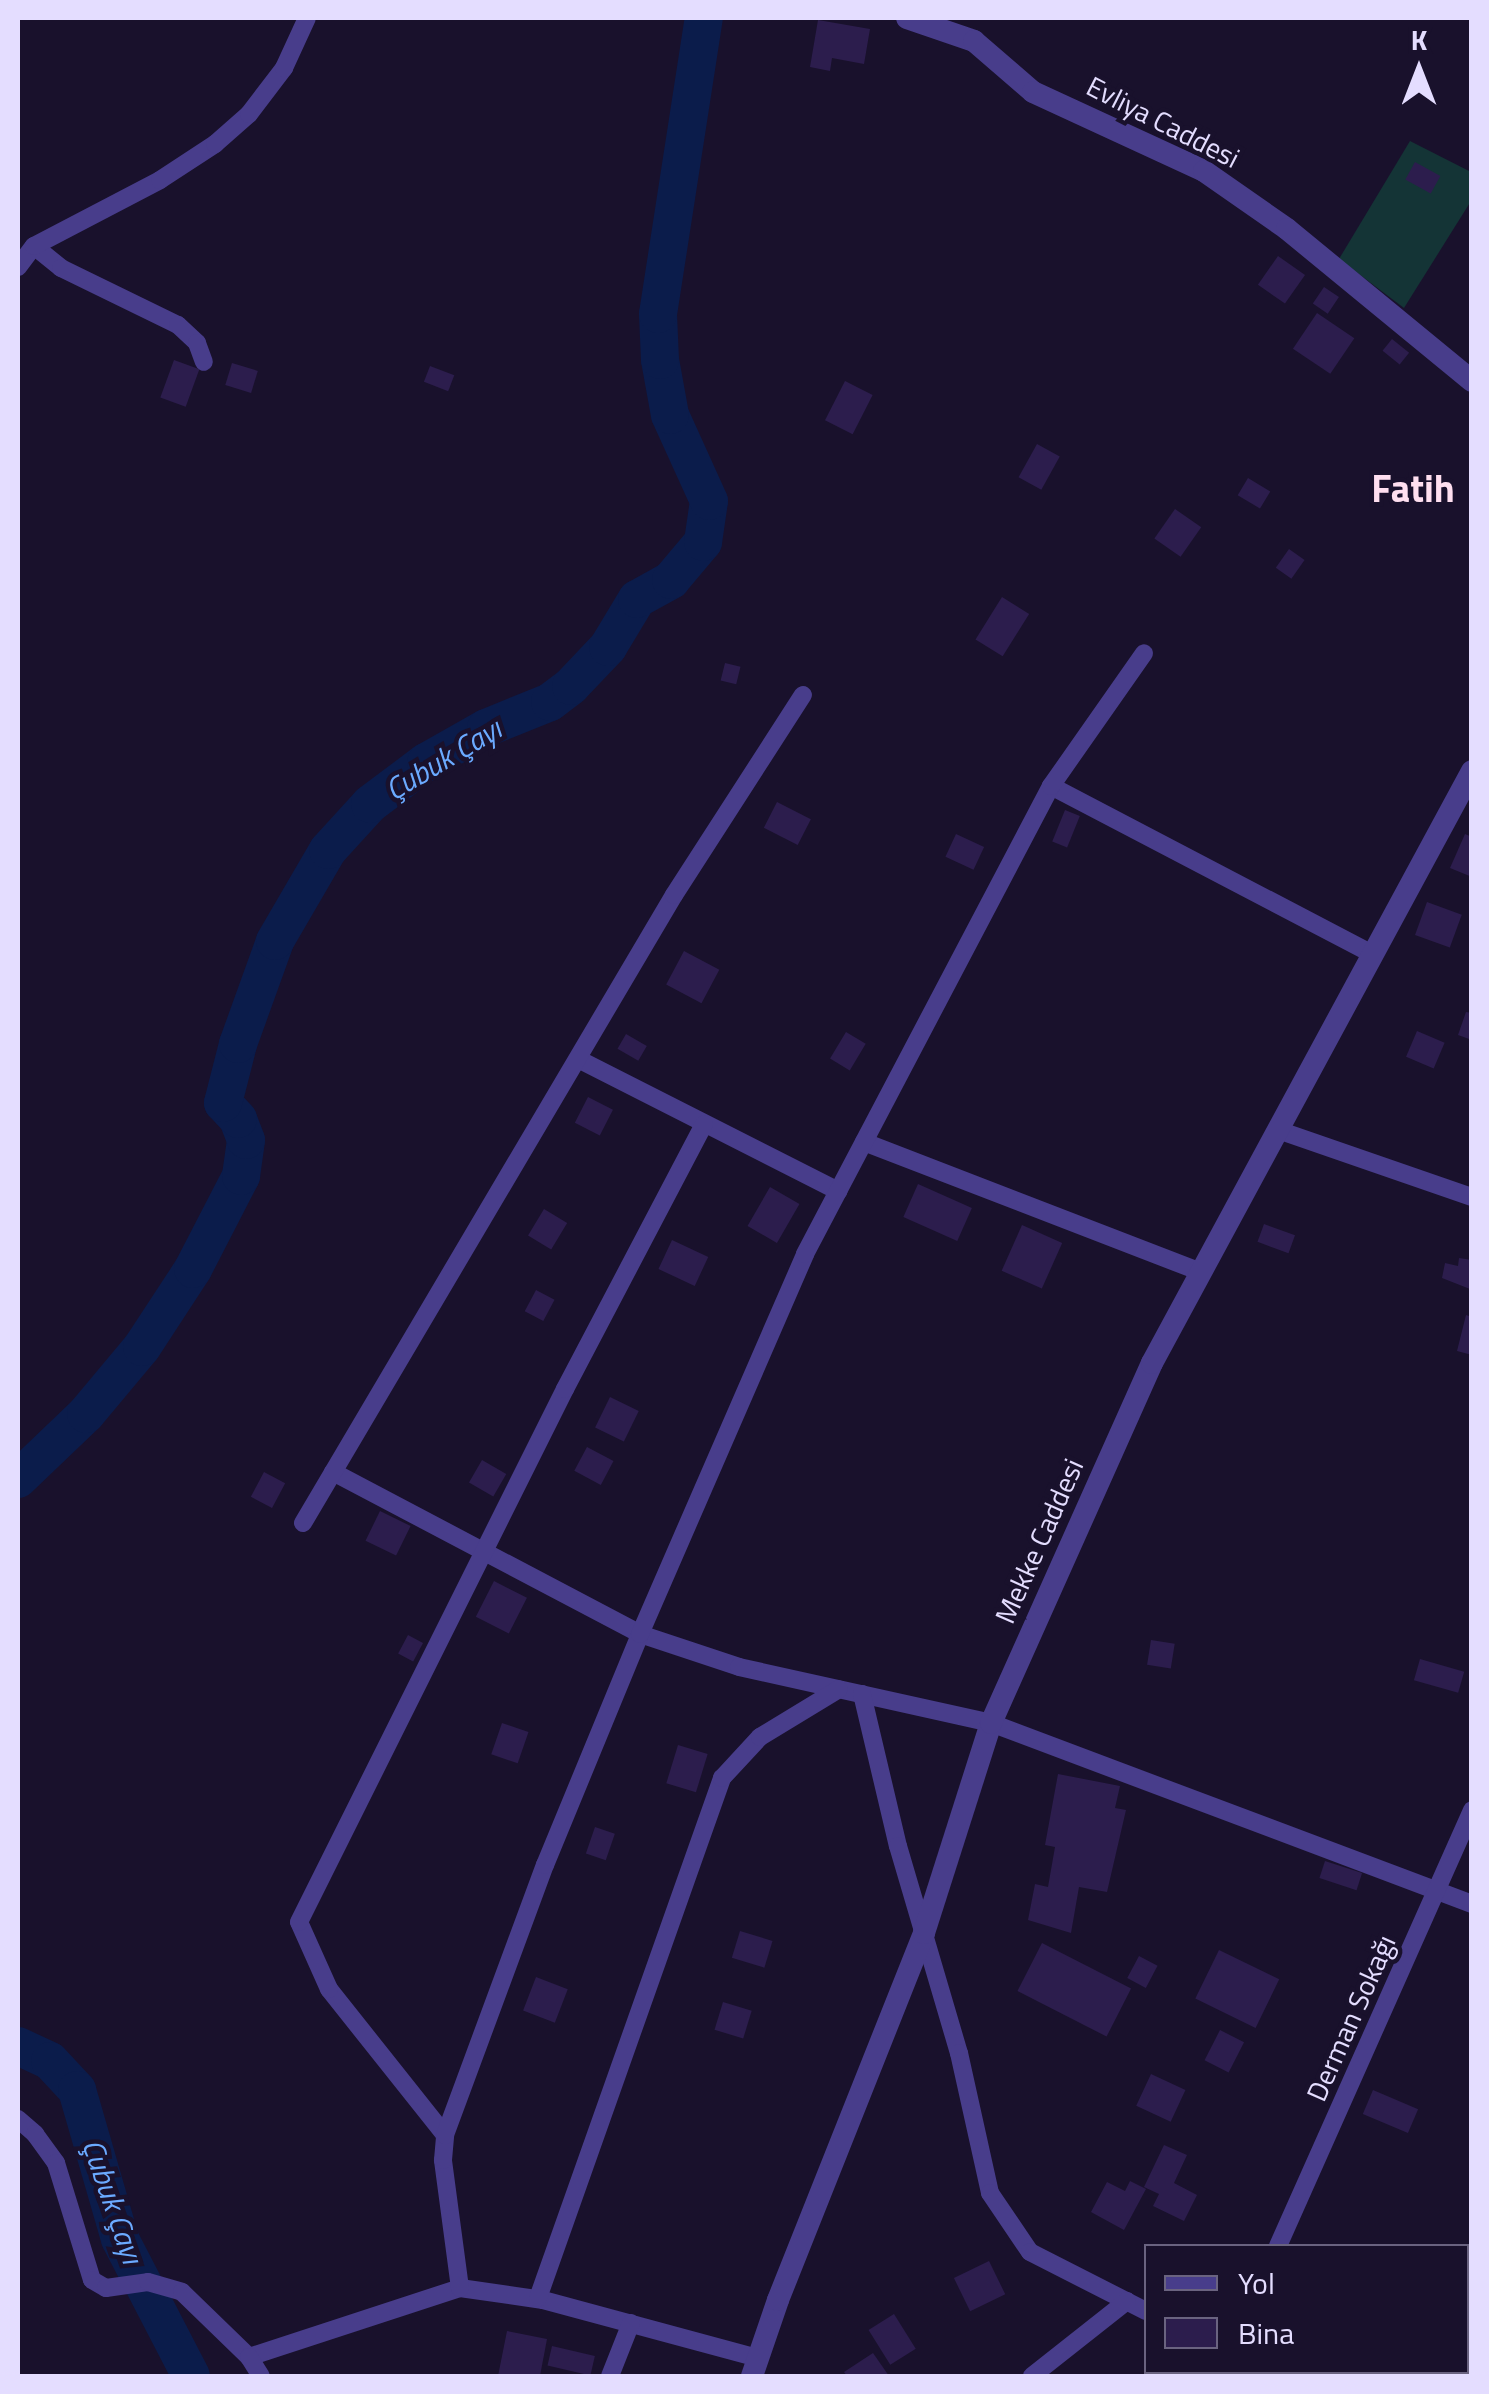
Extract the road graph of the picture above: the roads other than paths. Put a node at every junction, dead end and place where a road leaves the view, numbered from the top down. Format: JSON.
{"nodes":[{"id":1,"x":308,"y":18,"type":"edge"},
{"id":2,"x":907,"y":18,"type":"edge"},
{"id":3,"x":34,"y":246,"type":"junction"},
{"id":4,"x":18,"y":267,"type":"edge"},
{"id":5,"x":204,"y":362,"type":"dead end"},
{"id":6,"x":1472,"y":381,"type":"edge"},
{"id":7,"x":1144,"y":653,"type":"dead end"},
{"id":8,"x":803,"y":695,"type":"dead end"},
{"id":9,"x":1472,"y":771,"type":"edge"},
{"id":10,"x":1050,"y":786,"type":"junction"},
{"id":11,"x":1372,"y":954,"type":"junction"},
{"id":12,"x":578,"y":1059,"type":"junction"},
{"id":13,"x":704,"y":1124,"type":"junction"},
{"id":14,"x":1278,"y":1130,"type":"junction"},
{"id":15,"x":864,"y":1142,"type":"junction"},
{"id":16,"x":838,"y":1192,"type":"junction"},
{"id":17,"x":1472,"y":1197,"type":"edge"},
{"id":18,"x":1202,"y":1272,"type":"junction"},
{"id":19,"x":333,"y":1472,"type":"junction"},
{"id":20,"x":303,"y":1523,"type":"dead end"},
{"id":21,"x":482,"y":1554,"type":"junction"},
{"id":22,"x":640,"y":1634,"type":"junction"},
{"id":23,"x":839,"y":1689,"type":"junction"},
{"id":24,"x":862,"y":1694,"type":"junction"},
{"id":25,"x":990,"y":1723,"type":"junction"},
{"id":26,"x":1472,"y":1810,"type":"edge"},
{"id":27,"x":1438,"y":1891,"type":"junction"},
{"id":28,"x":1472,"y":1904,"type":"edge"},
{"id":29,"x":924,"y":1933,"type":"junction"},
{"id":30,"x":18,"y":2120,"type":"edge"},
{"id":31,"x":445,"y":2134,"type":"junction"},
{"id":32,"x":1279,"y":2244,"type":"edge"},
{"id":33,"x":460,"y":2288,"type":"junction"},
{"id":34,"x":538,"y":2298,"type":"junction"},
{"id":35,"x":1127,"y":2300,"type":"junction"},
{"id":36,"x":1144,"y":2309,"type":"edge"},
{"id":37,"x":631,"y":2323,"type":"junction"},
{"id":38,"x":249,"y":2357,"type":"junction"},
{"id":39,"x":755,"y":2367,"type":"edge"},
{"id":40,"x":261,"y":2376,"type":"edge"},
{"id":41,"x":610,"y":2376,"type":"edge"},
{"id":42,"x":1032,"y":2376,"type":"edge"}],
"edges":[{"from":1,"to":3,"type":"street"},
{"from":2,"to":6,"type":"street","name":"Evliya Caddesi"},
{"from":3,"to":4,"type":"street"},
{"from":3,"to":5,"type":"street"},
{"from":7,"to":10,"type":"street"},
{"from":8,"to":12,"type":"street"},
{"from":9,"to":11,"type":"street","name":"Mekke Caddesi"},
{"from":10,"to":11,"type":"street"},
{"from":10,"to":15,"type":"street"},
{"from":11,"to":14,"type":"street","name":"Mekke Caddesi"},
{"from":12,"to":13,"type":"street"},
{"from":12,"to":19,"type":"street"},
{"from":13,"to":16,"type":"street"},
{"from":13,"to":21,"type":"street"},
{"from":14,"to":17,"type":"street"},
{"from":14,"to":18,"type":"street","name":"Mekke Caddesi"},
{"from":15,"to":16,"type":"street"},
{"from":15,"to":18,"type":"street"},
{"from":16,"to":22,"type":"street"},
{"from":18,"to":25,"type":"street","name":"Mekke Caddesi"},
{"from":19,"to":20,"type":"street"},
{"from":19,"to":21,"type":"street"},
{"from":21,"to":22,"type":"street"},
{"from":21,"to":31,"type":"street"},
{"from":22,"to":23,"type":"street"},
{"from":22,"to":31,"type":"street"},
{"from":23,"to":24,"type":"street"},
{"from":23,"to":34,"type":"street"},
{"from":24,"to":25,"type":"street"},
{"from":24,"to":29,"type":"street"},
{"from":25,"to":27,"type":"street"},
{"from":25,"to":29,"type":"street","name":"Mekke Caddesi"},
{"from":26,"to":27,"type":"street","name":"Derman Sokağı"},
{"from":27,"to":28,"type":"street"},
{"from":27,"to":32,"type":"street","name":"Derman Sokağı"},
{"from":29,"to":35,"type":"street"},
{"from":29,"to":39,"type":"street","name":"Mekke Caddesi"},
{"from":30,"to":38,"type":"street"},
{"from":31,"to":33,"type":"street"},
{"from":33,"to":34,"type":"street"},
{"from":33,"to":38,"type":"street"},
{"from":34,"to":37,"type":"street"},
{"from":35,"to":36,"type":"street"},
{"from":35,"to":42,"type":"street"},
{"from":37,"to":39,"type":"street"},
{"from":37,"to":41,"type":"street"},
{"from":38,"to":40,"type":"street"}]}
